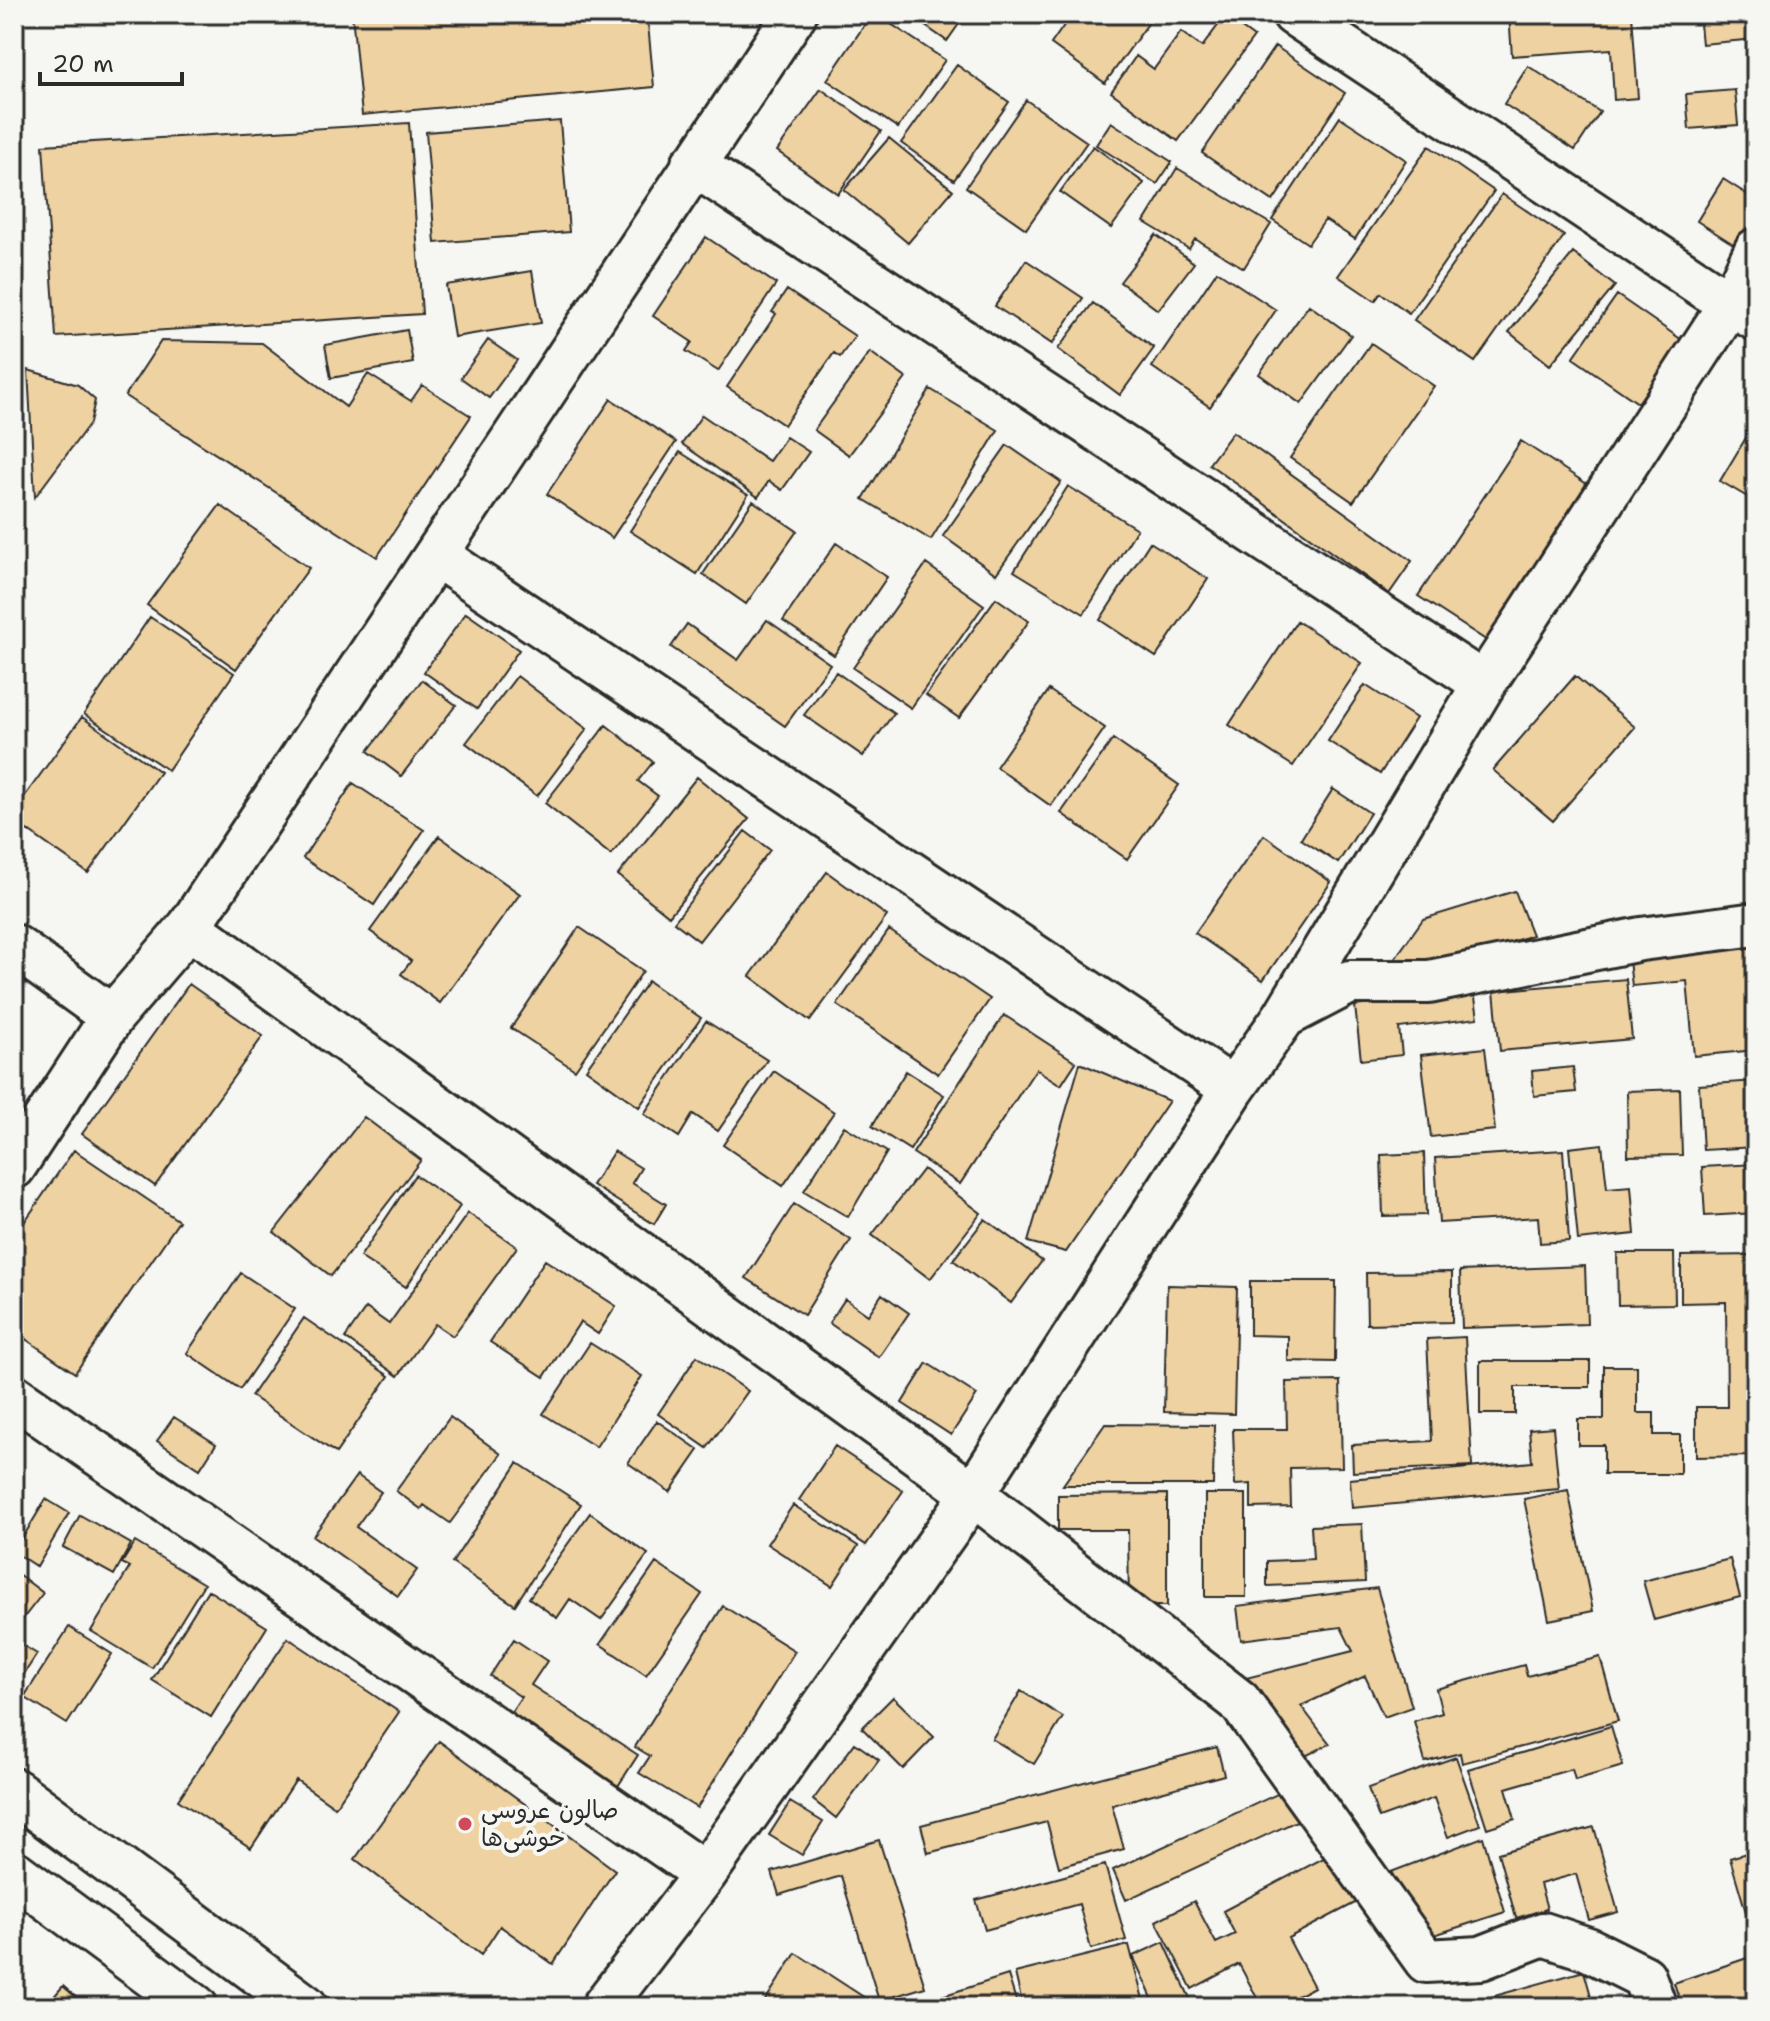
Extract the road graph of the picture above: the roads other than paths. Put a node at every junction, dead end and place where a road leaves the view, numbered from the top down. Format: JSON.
{"nodes":[{"id":1,"x":795,"y":14,"type":"edge"},
{"id":2,"x":1294,"y":14,"type":"edge"},
{"id":3,"x":693,"y":164,"type":"junction"},
{"id":4,"x":1756,"y":250,"type":"edge"},
{"id":5,"x":1743,"y":311,"type":"edge"},
{"id":6,"x":436,"y":555,"type":"junction"},
{"id":7,"x":1484,"y":684,"type":"junction"},
{"id":8,"x":1756,"y":924,"type":"edge"},
{"id":9,"x":189,"y":927,"type":"junction"},
{"id":10,"x":14,"y":946,"type":"edge"},
{"id":11,"x":112,"y":1017,"type":"junction"},
{"id":12,"x":1284,"y":1017,"type":"junction"},
{"id":13,"x":1233,"y":1089,"type":"junction"},
{"id":14,"x":14,"y":1167,"type":"edge"},
{"id":15,"x":14,"y":1396,"type":"edge"},
{"id":16,"x":973,"y":1494,"type":"junction"},
{"id":17,"x":14,"y":1791,"type":"edge"},
{"id":18,"x":14,"y":1873,"type":"edge"},
{"id":19,"x":705,"y":1874,"type":"junction"},
{"id":20,"x":195,"y":2007,"type":"edge"},
{"id":21,"x":305,"y":2007,"type":"edge"},
{"id":22,"x":603,"y":2007,"type":"edge"},
{"id":23,"x":1655,"y":2007,"type":"edge"}],
"edges":[{"from":1,"to":3,"type":"street"},
{"from":2,"to":5,"type":"street"},
{"from":3,"to":6,"type":"street"},
{"from":3,"to":7,"type":"street"},
{"from":4,"to":5,"type":"street"},
{"from":5,"to":7,"type":"street"},
{"from":6,"to":9,"type":"street"},
{"from":6,"to":13,"type":"street"},
{"from":7,"to":12,"type":"street"},
{"from":8,"to":12,"type":"street"},
{"from":9,"to":11,"type":"street"},
{"from":9,"to":16,"type":"street"},
{"from":10,"to":11,"type":"street"},
{"from":11,"to":14,"type":"street"},
{"from":12,"to":13,"type":"street"},
{"from":13,"to":16,"type":"street"},
{"from":15,"to":19,"type":"street"},
{"from":16,"to":19,"type":"street"},
{"from":16,"to":23,"type":"street"},
{"from":17,"to":21,"type":"main road"},
{"from":18,"to":20,"type":"main road"},
{"from":19,"to":22,"type":"street"}]}
